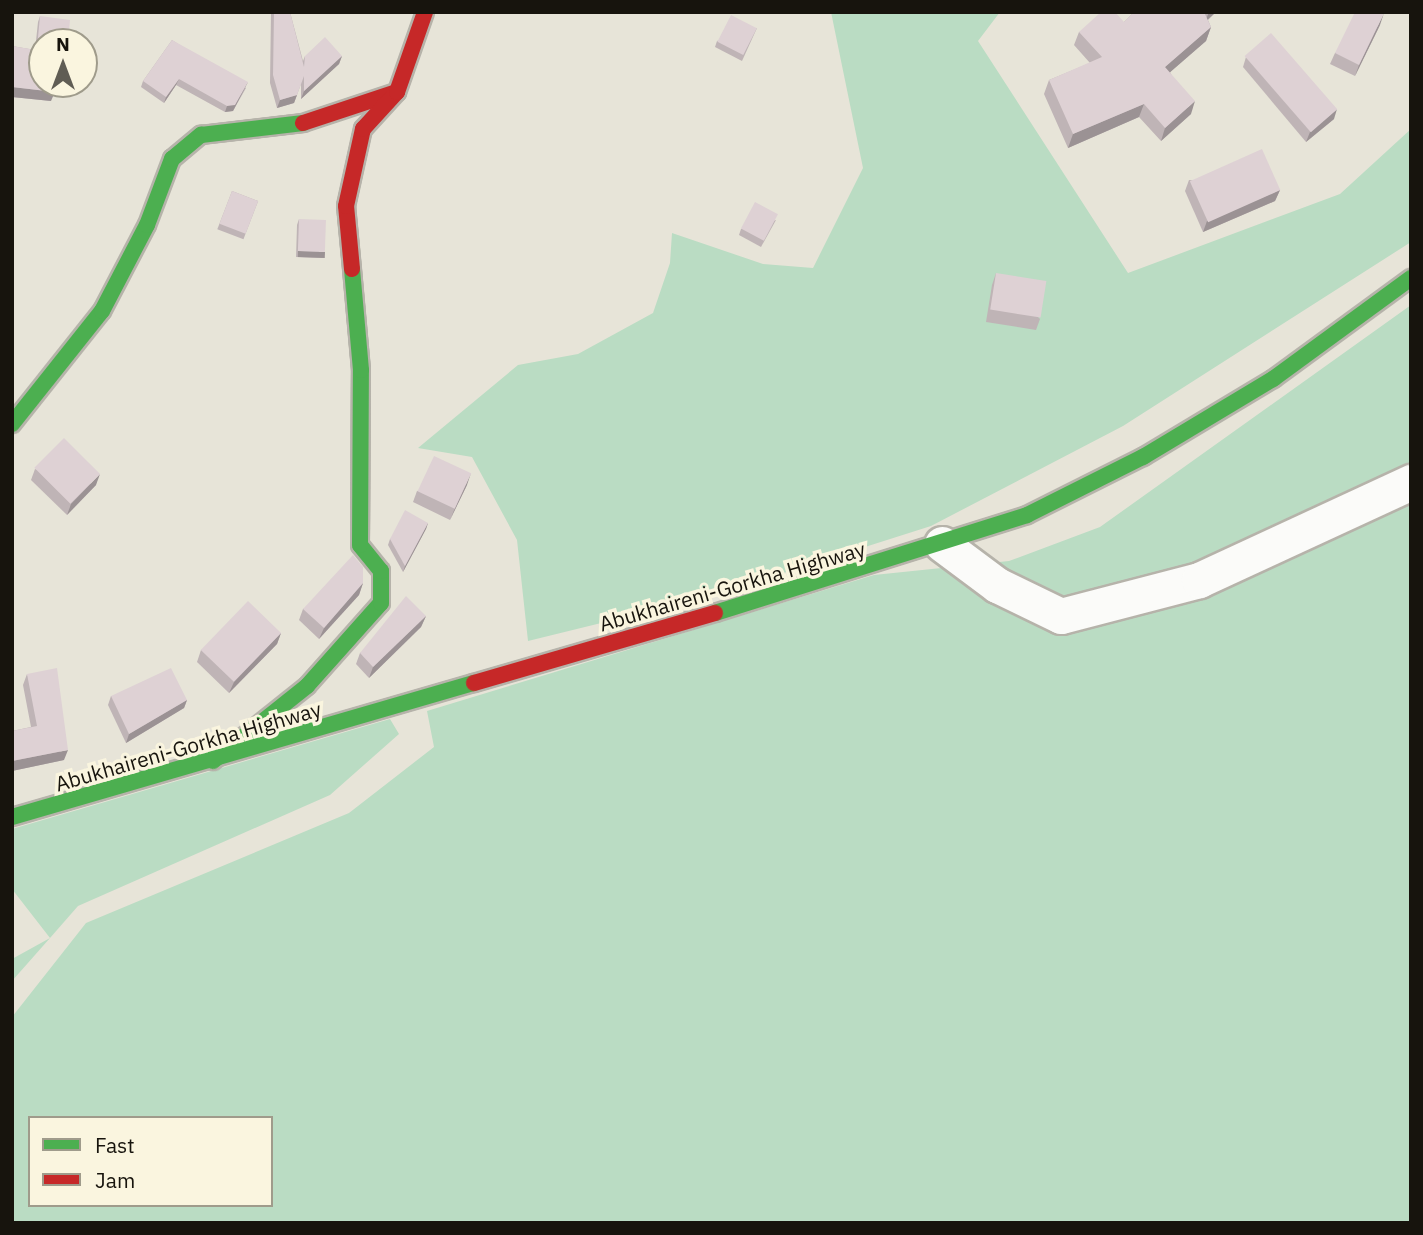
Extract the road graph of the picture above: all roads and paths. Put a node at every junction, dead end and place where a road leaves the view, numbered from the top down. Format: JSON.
{"nodes":[{"id":1,"x":425,"y":12,"type":"edge"},
{"id":2,"x":397,"y":92,"type":"junction"},
{"id":3,"x":1411,"y":278,"type":"edge"},
{"id":4,"x":12,"y":424,"type":"edge"},
{"id":5,"x":1411,"y":482,"type":"edge"},
{"id":6,"x":942,"y":544,"type":"junction"},
{"id":7,"x":211,"y":763,"type":"junction"},
{"id":8,"x":12,"y":817,"type":"edge"}],
"edges":[{"from":1,"to":2,"type":"main road"},
{"from":2,"to":4,"type":"main road"},
{"from":2,"to":7,"type":"main road"},
{"from":3,"to":6,"type":"main road","name":"Abukhaireni-Gorkha Highway"},
{"from":5,"to":6,"type":"street"},
{"from":6,"to":7,"type":"main road","name":"Abukhaireni-Gorkha Highway"},
{"from":7,"to":8,"type":"main road","name":"Abukhaireni-Gorkha Highway"}]}
